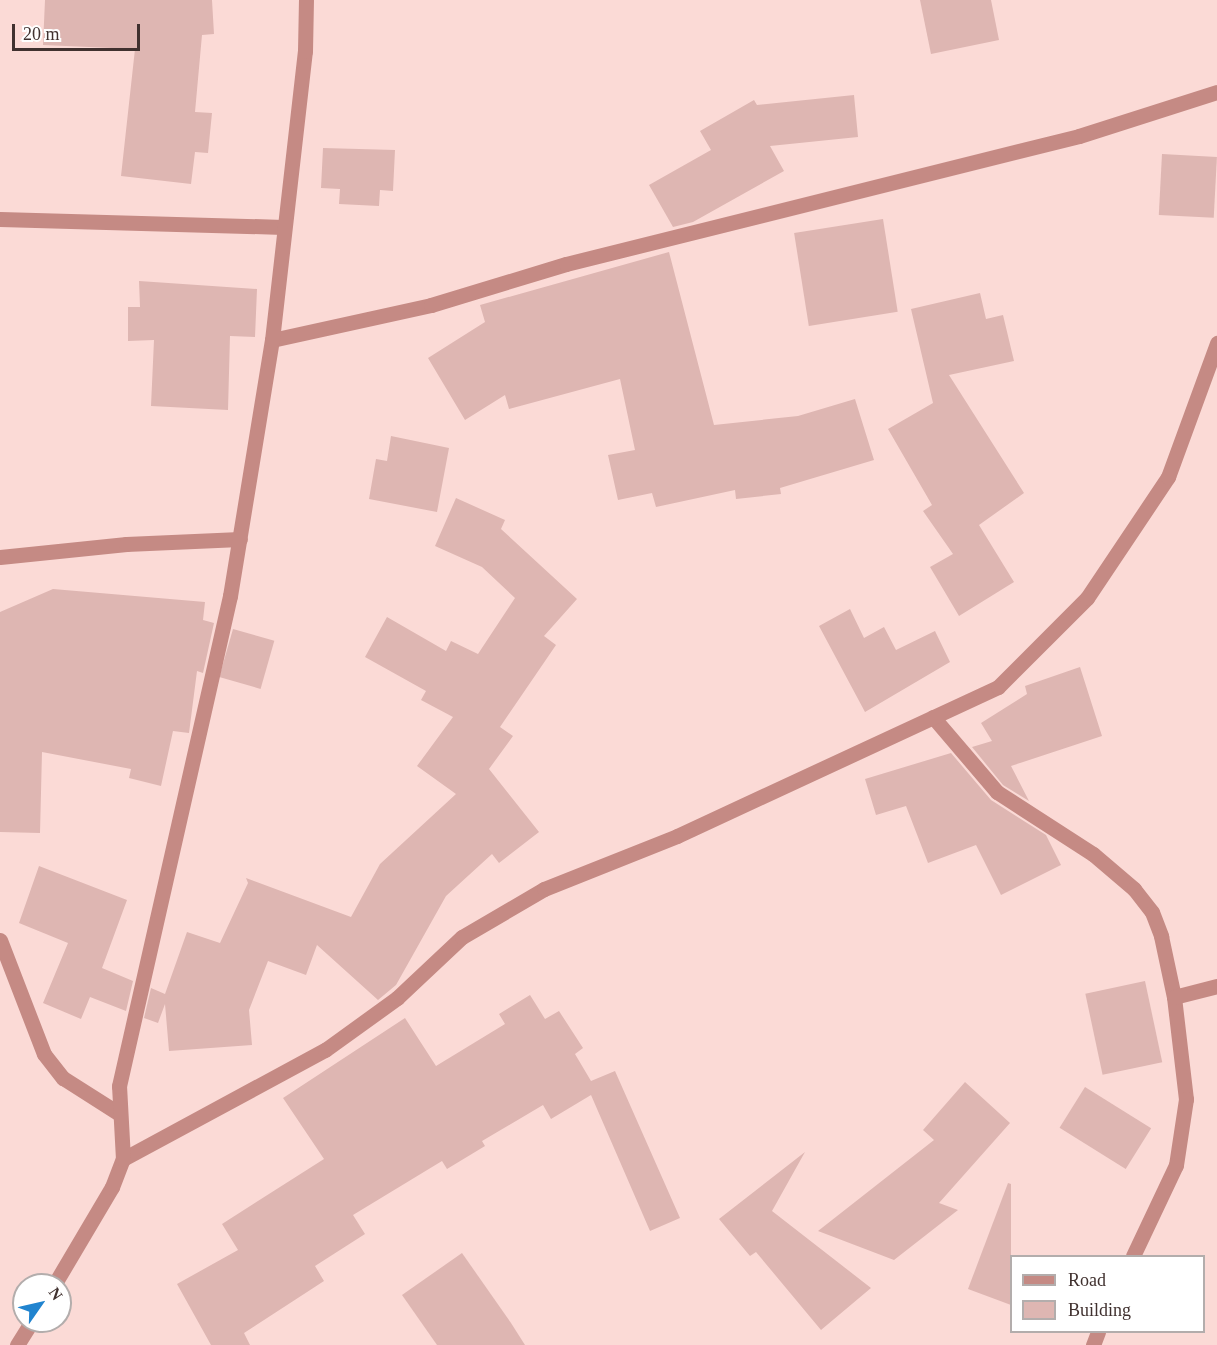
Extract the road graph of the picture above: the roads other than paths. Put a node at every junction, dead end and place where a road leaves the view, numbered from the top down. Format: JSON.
{"nodes":[{"id":1,"x":306,"y":0,"type":"edge"},
{"id":2,"x":1217,"y":92,"type":"edge"},
{"id":3,"x":0,"y":219,"type":"edge"},
{"id":4,"x":284,"y":226,"type":"junction"},
{"id":5,"x":272,"y":340,"type":"junction"},
{"id":6,"x":1217,"y":343,"type":"edge"},
{"id":7,"x":240,"y":539,"type":"junction"},
{"id":8,"x":0,"y":557,"type":"edge"},
{"id":9,"x":933,"y":717,"type":"junction"},
{"id":10,"x":0,"y":940,"type":"edge"},
{"id":11,"x":1217,"y":986,"type":"edge"},
{"id":12,"x":1174,"y":997,"type":"junction"},
{"id":13,"x":118,"y":1113,"type":"junction"},
{"id":14,"x":123,"y":1159,"type":"junction"},
{"id":15,"x":1134,"y":1255,"type":"edge"},
{"id":16,"x":61,"y":1273,"type":"edge"}],
"edges":[{"from":1,"to":4,"type":"street"},
{"from":2,"to":5,"type":"street"},
{"from":3,"to":4,"type":"street"},
{"from":4,"to":5,"type":"street"},
{"from":5,"to":7,"type":"street"},
{"from":6,"to":9,"type":"street"},
{"from":7,"to":8,"type":"street"},
{"from":7,"to":13,"type":"street"},
{"from":9,"to":12,"type":"street"},
{"from":9,"to":14,"type":"street"},
{"from":10,"to":13,"type":"street"},
{"from":11,"to":12,"type":"street"},
{"from":12,"to":15,"type":"street"},
{"from":13,"to":14,"type":"street"},
{"from":14,"to":16,"type":"street"}]}
